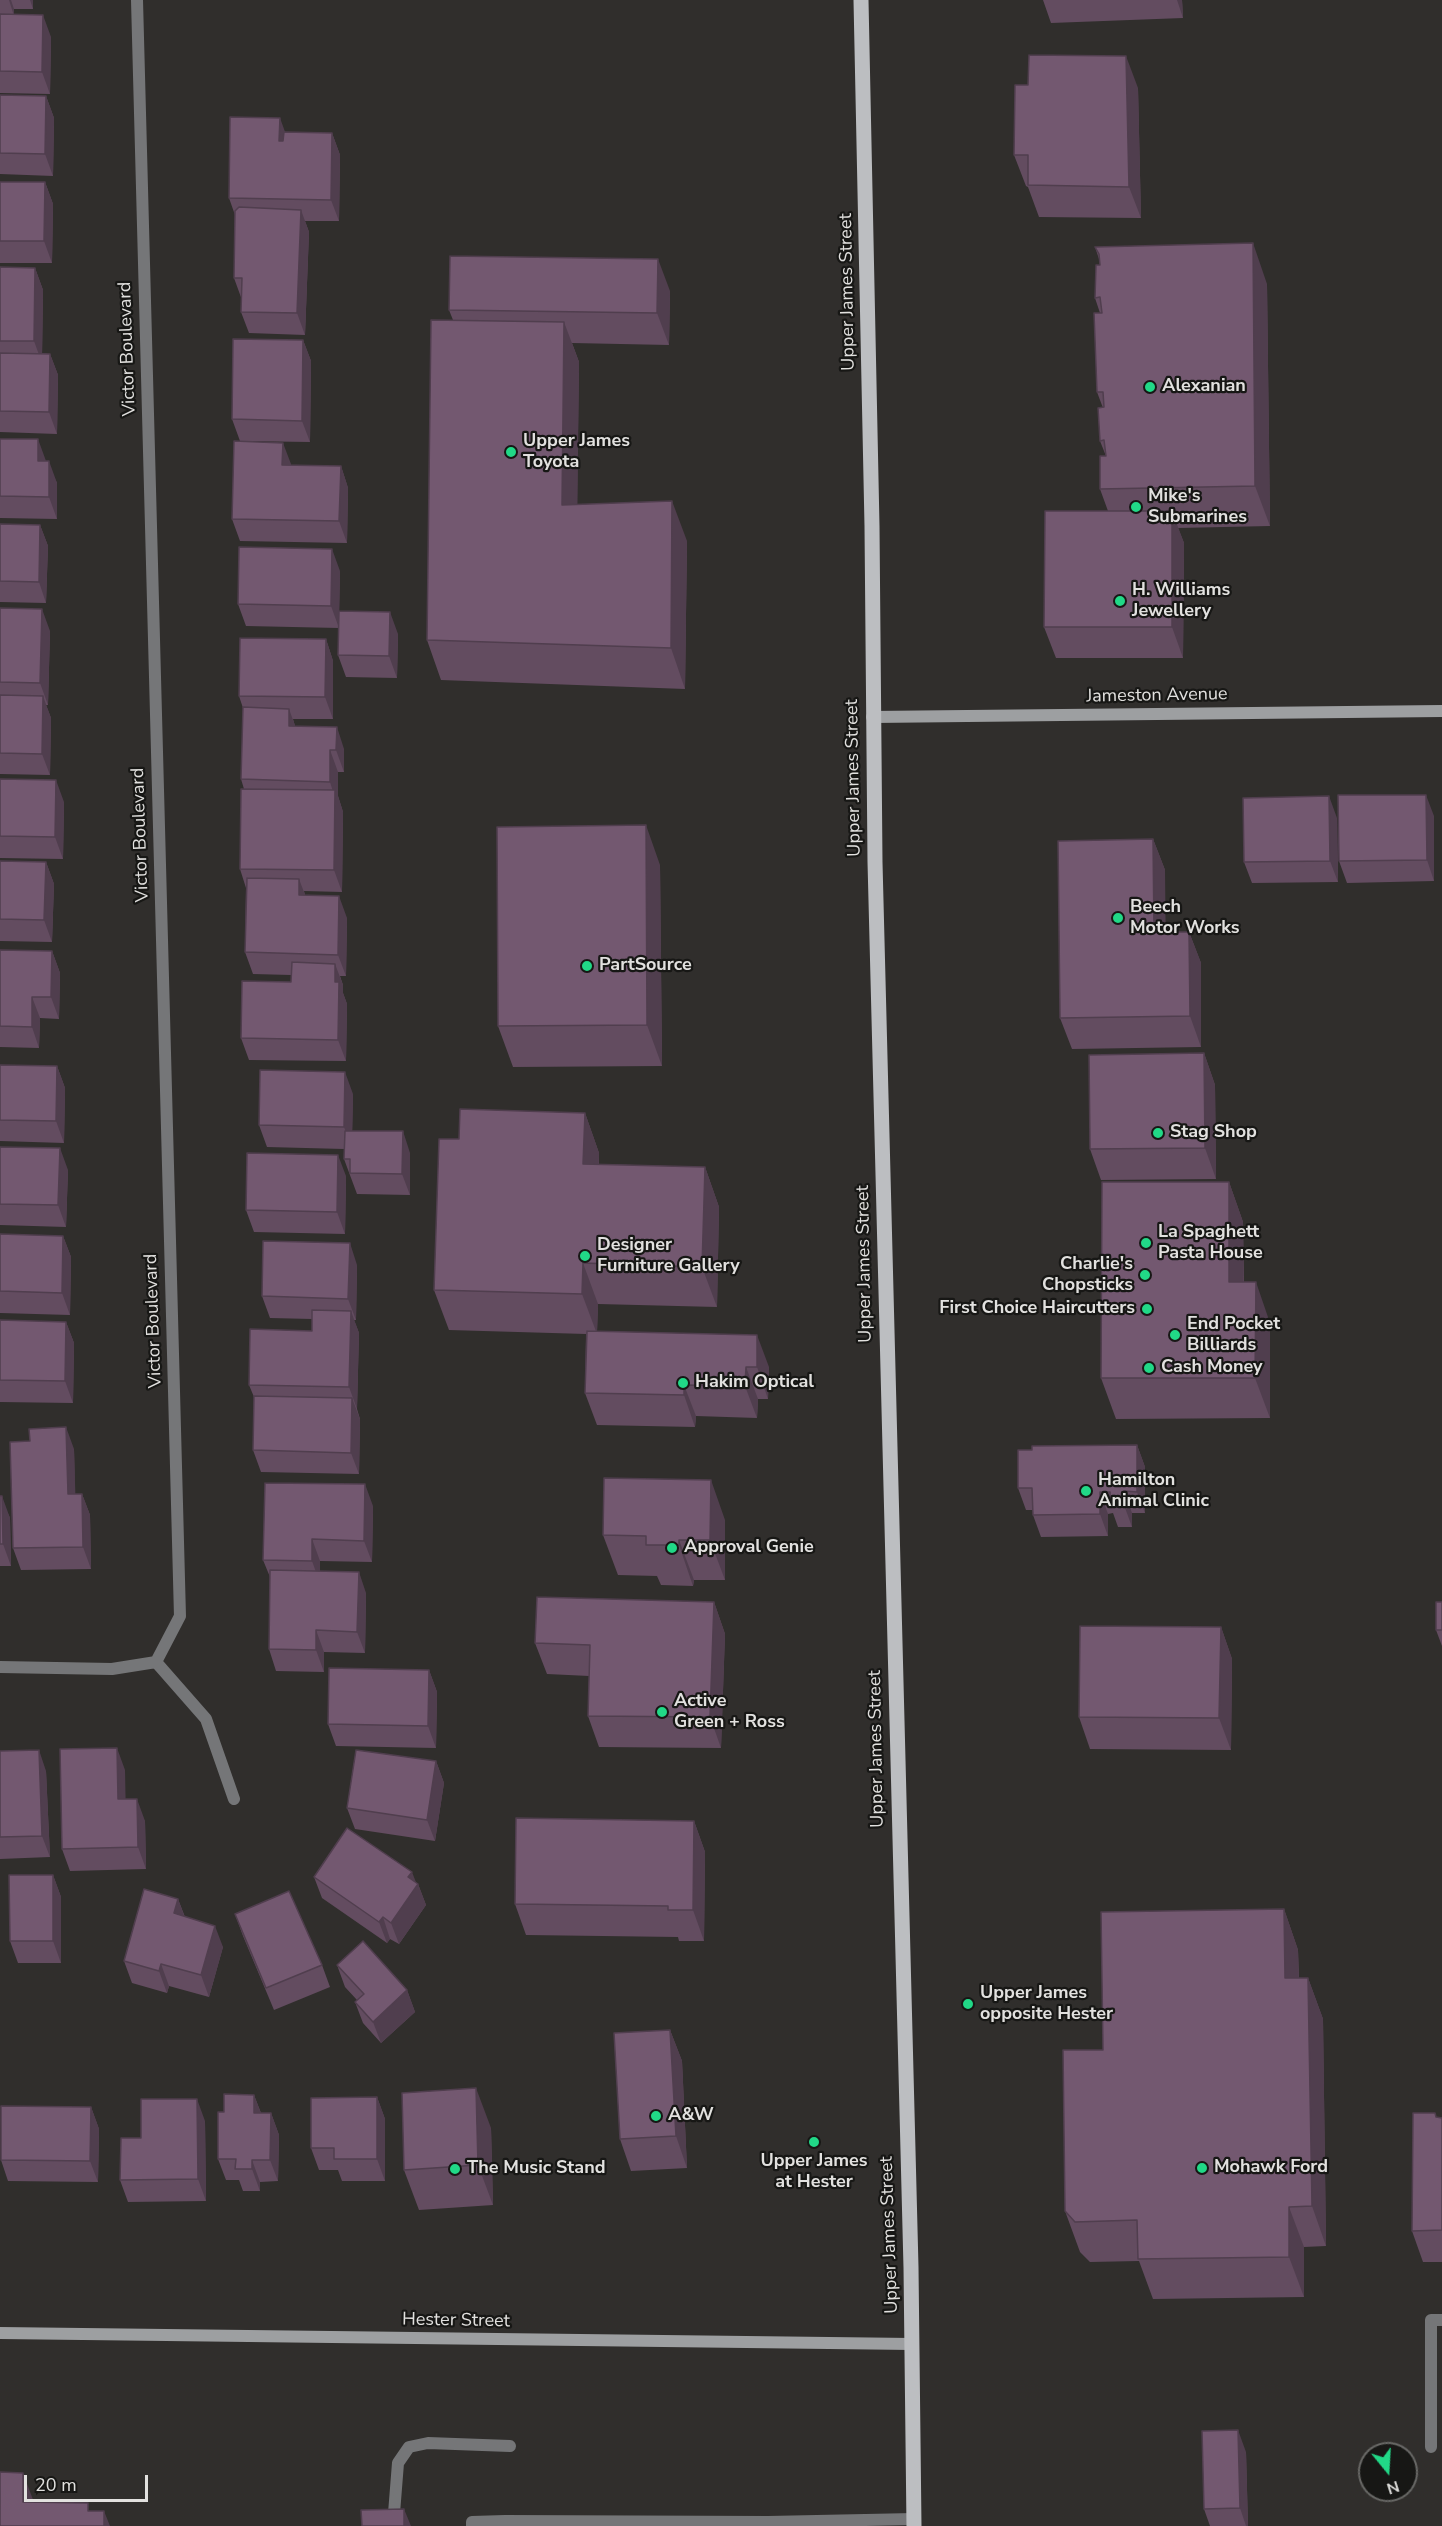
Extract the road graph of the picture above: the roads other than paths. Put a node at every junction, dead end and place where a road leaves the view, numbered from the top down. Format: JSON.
{"nodes":[{"id":1,"x":137,"y":0,"type":"edge"},
{"id":2,"x":861,"y":0,"type":"edge"},
{"id":3,"x":1442,"y":711,"type":"edge"},
{"id":4,"x":872,"y":717,"type":"junction"},
{"id":5,"x":156,"y":1662,"type":"junction"},
{"id":6,"x":0,"y":1667,"type":"edge"},
{"id":7,"x":234,"y":1799,"type":"dead end"},
{"id":8,"x":1442,"y":2320,"type":"edge"},
{"id":9,"x":0,"y":2333,"type":"edge"},
{"id":10,"x":912,"y":2344,"type":"junction"},
{"id":11,"x":510,"y":2446,"type":"dead end"},
{"id":12,"x":1431,"y":2447,"type":"dead end"},
{"id":13,"x":914,"y":2523,"type":"edge"},
{"id":14,"x":562,"y":2524,"type":"edge"},
{"id":15,"x":616,"y":2524,"type":"edge"},
{"id":16,"x":712,"y":2524,"type":"edge"},
{"id":17,"x":768,"y":2524,"type":"edge"},
{"id":18,"x":393,"y":2526,"type":"edge"},
{"id":19,"x":472,"y":2526,"type":"edge"}],
"edges":[{"from":1,"to":5,"type":"street","name":"Victor Boulevard"},
{"from":2,"to":4,"type":"main road","name":"Upper James Street"},
{"from":3,"to":4,"type":"street","name":"Jameston Avenue"},
{"from":4,"to":10,"type":"main road","name":"Upper James Street"},
{"from":5,"to":6,"type":"street"},
{"from":5,"to":7,"type":"street"},
{"from":8,"to":12,"type":"street"},
{"from":9,"to":10,"type":"street","name":"Hester Street"},
{"from":10,"to":13,"type":"main road","name":"Upper James Street"},
{"from":11,"to":18,"type":"street"},
{"from":13,"to":17,"type":"street"},
{"from":14,"to":15,"type":"street"},
{"from":14,"to":19,"type":"street"},
{"from":15,"to":16,"type":"street"},
{"from":16,"to":17,"type":"street"}]}
